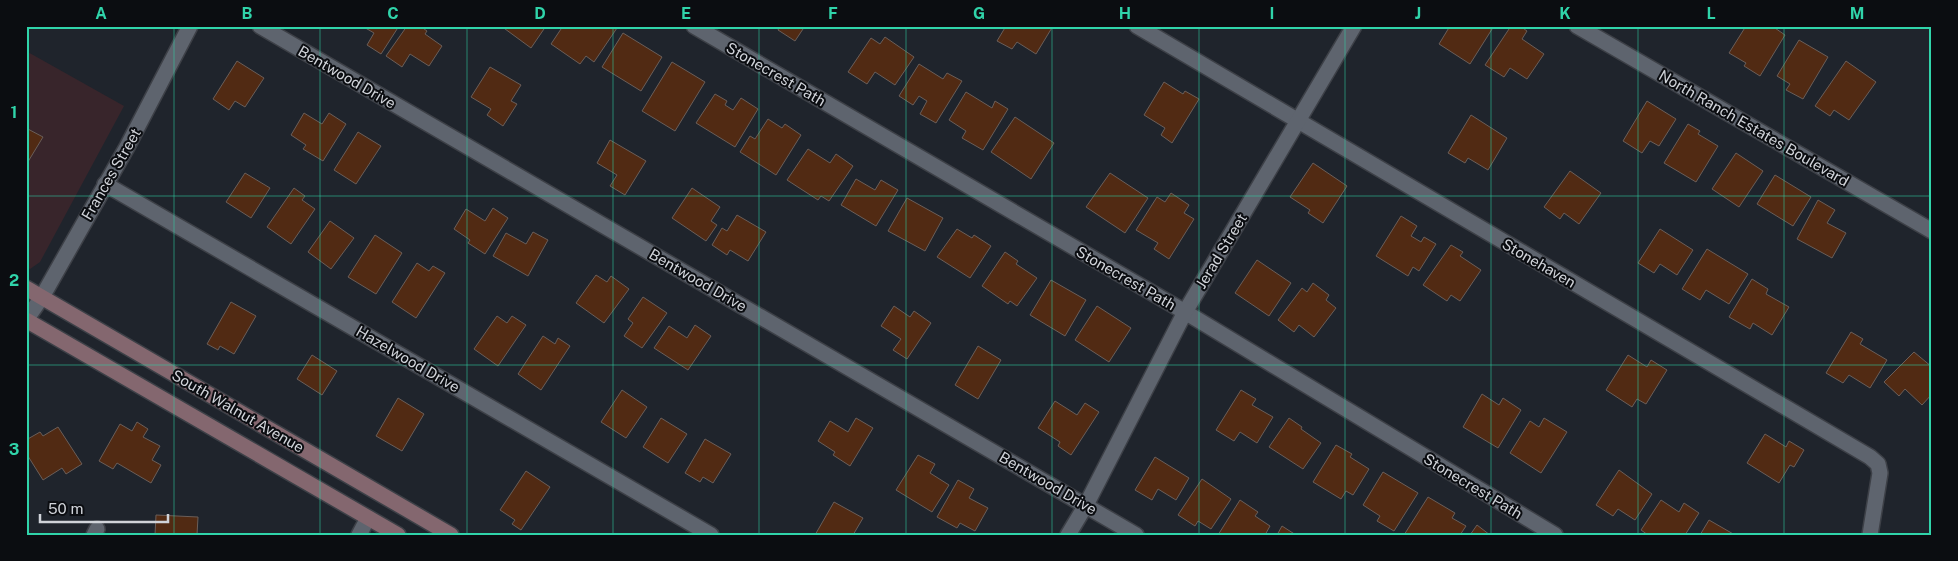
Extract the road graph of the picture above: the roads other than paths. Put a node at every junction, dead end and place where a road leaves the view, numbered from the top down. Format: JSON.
{"nodes":[{"id":1,"x":190,"y":26,"type":"edge"},
{"id":2,"x":260,"y":26,"type":"edge"},
{"id":3,"x":694,"y":26,"type":"edge"},
{"id":4,"x":1137,"y":26,"type":"edge"},
{"id":5,"x":1354,"y":26,"type":"edge"},
{"id":6,"x":1576,"y":26,"type":"edge"},
{"id":7,"x":1298,"y":122,"type":"junction"},
{"id":8,"x":105,"y":184,"type":"junction"},
{"id":9,"x":1932,"y":231,"type":"edge"},
{"id":10,"x":26,"y":288,"type":"edge"},
{"id":11,"x":42,"y":297,"type":"junction"},
{"id":12,"x":1185,"y":312,"type":"junction"},
{"id":13,"x":26,"y":320,"type":"edge"},
{"id":14,"x":1086,"y":504,"type":"junction"},
{"id":15,"x":368,"y":518,"type":"junction"},
{"id":16,"x":359,"y":535,"type":"edge"},
{"id":17,"x":398,"y":535,"type":"edge"},
{"id":18,"x":451,"y":535,"type":"edge"},
{"id":19,"x":711,"y":535,"type":"edge"},
{"id":20,"x":1068,"y":535,"type":"edge"},
{"id":21,"x":1136,"y":535,"type":"edge"},
{"id":22,"x":1555,"y":535,"type":"edge"},
{"id":23,"x":1870,"y":535,"type":"edge"}],
"edges":[{"from":1,"to":8,"type":"street","name":"Frances Street"},
{"from":2,"to":14,"type":"street","name":"Bentwood Drive"},
{"from":3,"to":12,"type":"street","name":"Stonecrest Path"},
{"from":4,"to":7,"type":"street","name":"Stonehaven"},
{"from":5,"to":7,"type":"street","name":"Jerad Street"},
{"from":6,"to":9,"type":"street","name":"North Ranch Estates Boulevard"},
{"from":7,"to":12,"type":"street","name":"Jerad Street"},
{"from":7,"to":23,"type":"street","name":"Stonehaven"},
{"from":8,"to":11,"type":"street","name":"Frances Street"},
{"from":8,"to":19,"type":"street","name":"Hazelwood Drive"},
{"from":10,"to":11,"type":"street","name":"South Walnut Avenue"},
{"from":11,"to":13,"type":"street","name":"Frances Street"},
{"from":11,"to":18,"type":"street","name":"South Walnut Avenue"},
{"from":12,"to":14,"type":"street","name":"Jerad Street"},
{"from":12,"to":22,"type":"street","name":"Stonecrest Path"},
{"from":13,"to":15,"type":"street","name":"South Walnut Avenue"},
{"from":14,"to":20,"type":"street","name":"Jerad Street"},
{"from":14,"to":21,"type":"street","name":"Bentwood Drive"},
{"from":15,"to":16,"type":"street"},
{"from":15,"to":17,"type":"street","name":"South Walnut Avenue"}]}
